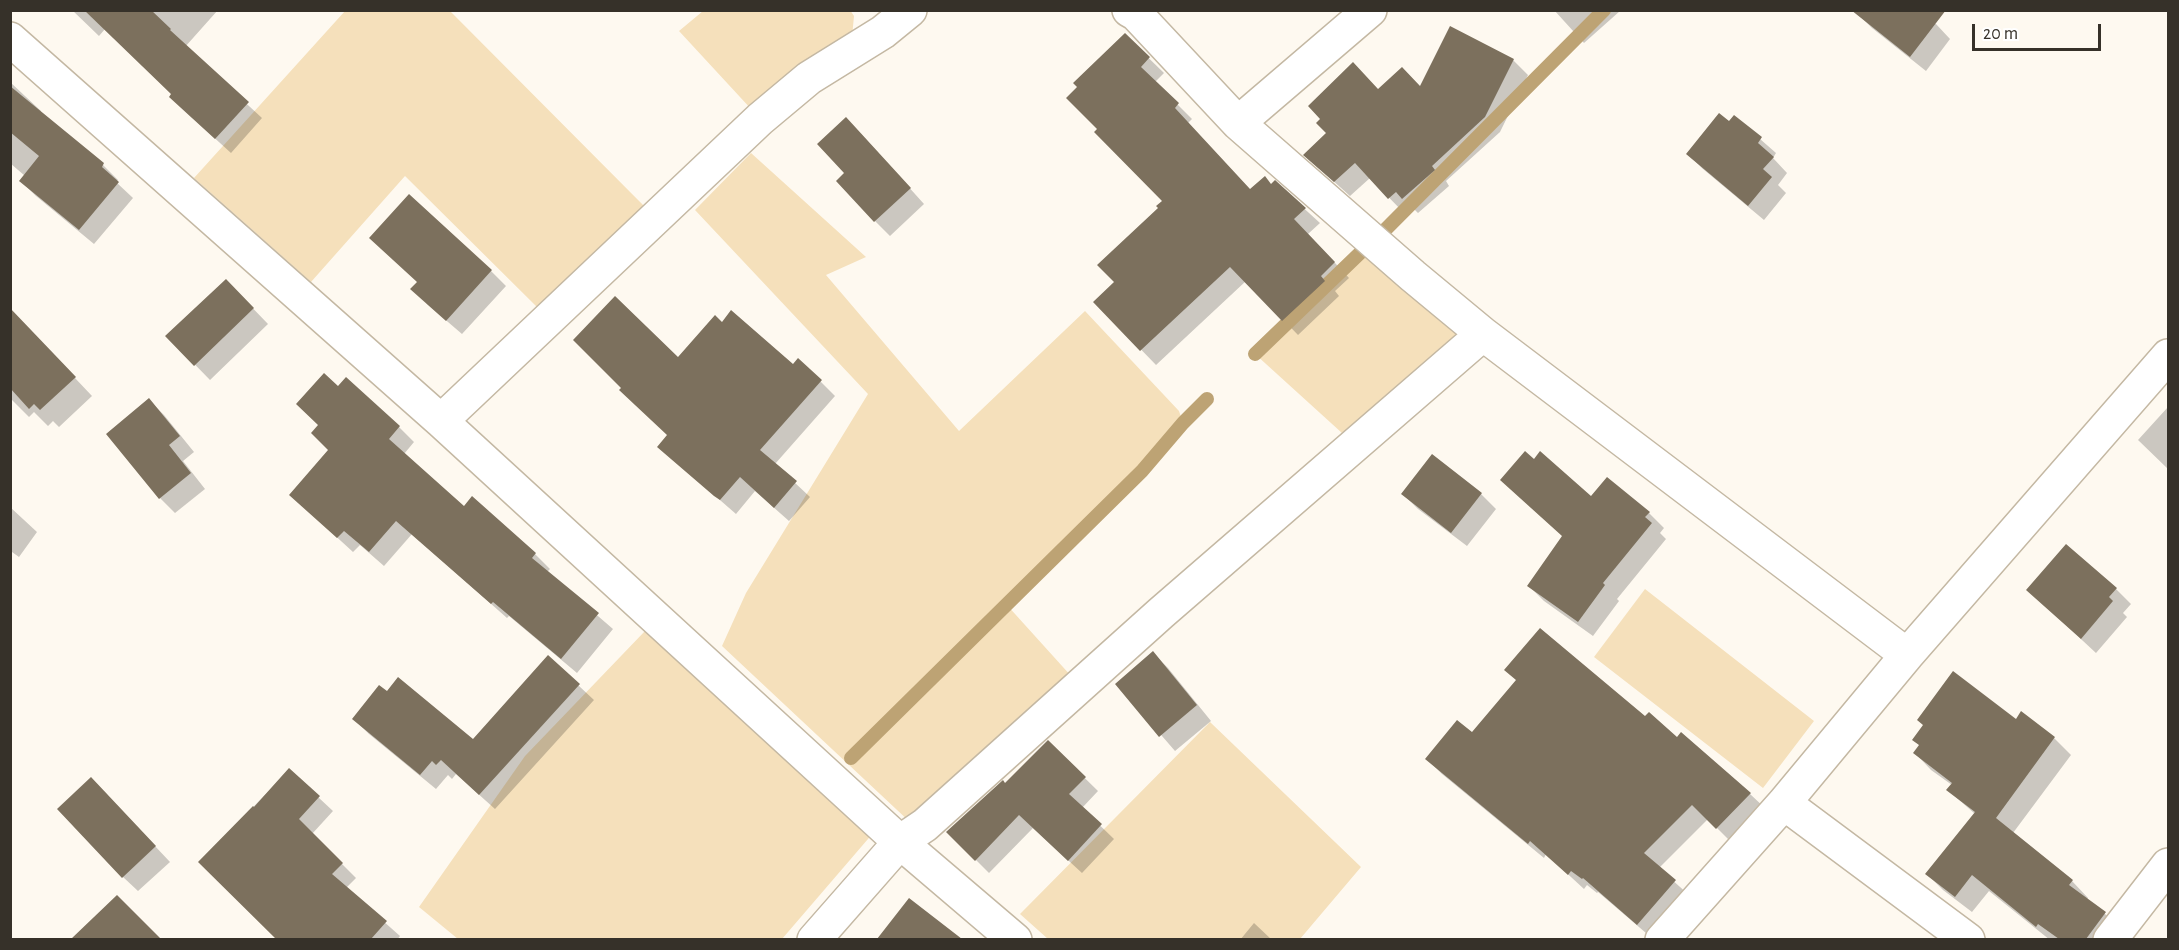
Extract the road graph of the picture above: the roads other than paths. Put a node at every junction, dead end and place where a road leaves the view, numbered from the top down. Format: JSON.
{"nodes":[{"id":1,"x":910,"y":10,"type":"edge"},
{"id":2,"x":1129,"y":10,"type":"edge"},
{"id":3,"x":1370,"y":10,"type":"edge"},
{"id":4,"x":875,"y":21,"type":"edge"},
{"id":5,"x":10,"y":39,"type":"edge"},
{"id":6,"x":1238,"y":123,"type":"junction"},
{"id":7,"x":1483,"y":334,"type":"junction"},
{"id":8,"x":2169,"y":356,"type":"edge"},
{"id":9,"x":441,"y":421,"type":"junction"},
{"id":10,"x":1907,"y":655,"type":"junction"},
{"id":11,"x":1784,"y":802,"type":"junction"},
{"id":12,"x":900,"y":842,"type":"junction"},
{"id":13,"x":2169,"y":866,"type":"edge"},
{"id":14,"x":814,"y":939,"type":"edge"},
{"id":15,"x":1015,"y":939,"type":"edge"},
{"id":16,"x":1662,"y":939,"type":"edge"},
{"id":17,"x":1968,"y":939,"type":"edge"},
{"id":18,"x":2110,"y":939,"type":"edge"}],
"edges":[{"from":1,"to":4,"type":"street"},
{"from":2,"to":6,"type":"street"},
{"from":3,"to":6,"type":"street"},
{"from":4,"to":9,"type":"street"},
{"from":5,"to":9,"type":"street"},
{"from":6,"to":7,"type":"street"},
{"from":7,"to":10,"type":"street"},
{"from":7,"to":12,"type":"street"},
{"from":8,"to":10,"type":"street"},
{"from":9,"to":12,"type":"street"},
{"from":10,"to":11,"type":"street"},
{"from":11,"to":16,"type":"street"},
{"from":11,"to":17,"type":"street"},
{"from":12,"to":14,"type":"street"},
{"from":12,"to":15,"type":"street"},
{"from":13,"to":18,"type":"street"}]}
